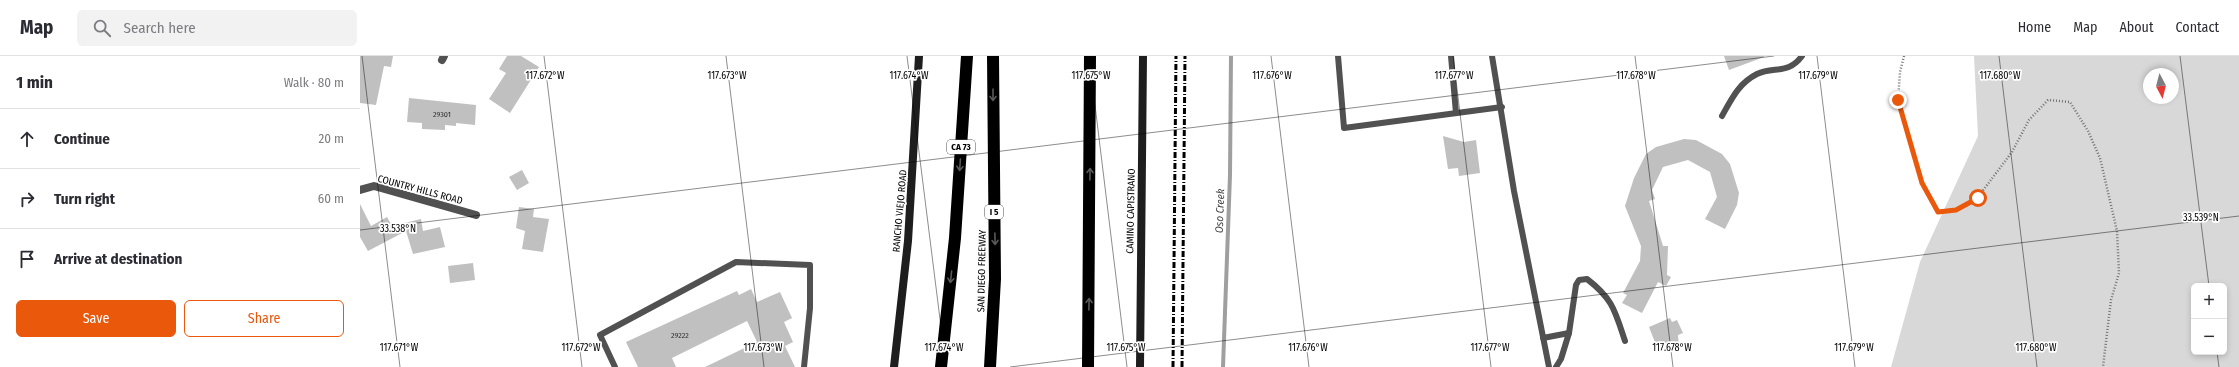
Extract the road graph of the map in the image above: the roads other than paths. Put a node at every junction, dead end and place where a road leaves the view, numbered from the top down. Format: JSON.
{"nodes":[{"id":1,"x":919,"y":56,"type":"edge"},
{"id":2,"x":967,"y":56,"type":"edge"},
{"id":3,"x":993,"y":56,"type":"edge"},
{"id":4,"x":1090,"y":56,"type":"edge"},
{"id":5,"x":1143,"y":56,"type":"edge"},
{"id":6,"x":1338,"y":56,"type":"edge"},
{"id":7,"x":1451,"y":56,"type":"edge"},
{"id":8,"x":1492,"y":56,"type":"edge"},
{"id":9,"x":1802,"y":56,"type":"edge"},
{"id":10,"x":1502,"y":108,"type":"junction"},
{"id":11,"x":1456,"y":113,"type":"junction"},
{"id":12,"x":1722,"y":116,"type":"dead end"},
{"id":13,"x":360,"y":190,"type":"edge"},
{"id":14,"x":476,"y":215,"type":"dead end"},
{"id":15,"x":1569,"y":333,"type":"junction"},
{"id":16,"x":1543,"y":338,"type":"junction"},
{"id":17,"x":1625,"y":341,"type":"dead end"},
{"id":18,"x":615,"y":367,"type":"edge"},
{"id":19,"x":804,"y":367,"type":"edge"},
{"id":20,"x":894,"y":367,"type":"edge"},
{"id":21,"x":941,"y":367,"type":"edge"},
{"id":22,"x":990,"y":367,"type":"edge"},
{"id":23,"x":1088,"y":367,"type":"edge"},
{"id":24,"x":1140,"y":367,"type":"edge"},
{"id":25,"x":1549,"y":367,"type":"edge"},
{"id":26,"x":1556,"y":367,"type":"edge"}],
"edges":[{"from":1,"to":20,"type":"main road","name":"RANCHO VIEJO ROAD"},
{"from":2,"to":21,"type":"highway","number":"CA 73","one_way":true},
{"from":3,"to":22,"type":"highway","name":"SAN DIEGO FREEWAY","number":"I 5","one_way":true},
{"from":23,"to":4,"type":"highway","one_way":true},
{"from":5,"to":24,"type":"main road","name":"CAMINO CAPISTRANO"},
{"from":6,"to":11,"type":"lane"},
{"from":7,"to":11,"type":"lane"},
{"from":8,"to":10,"type":"lane"},
{"from":9,"to":12,"type":"lane"},
{"from":10,"to":11,"type":"lane"},
{"from":10,"to":16,"type":"lane"},
{"from":13,"to":14,"type":"street","name":"COUNTRY HILLS ROAD"},
{"from":15,"to":16,"type":"lane"},
{"from":15,"to":17,"type":"lane"},
{"from":15,"to":26,"type":"lane"},
{"from":16,"to":25,"type":"lane"},
{"from":18,"to":19,"type":"lane"}]}
